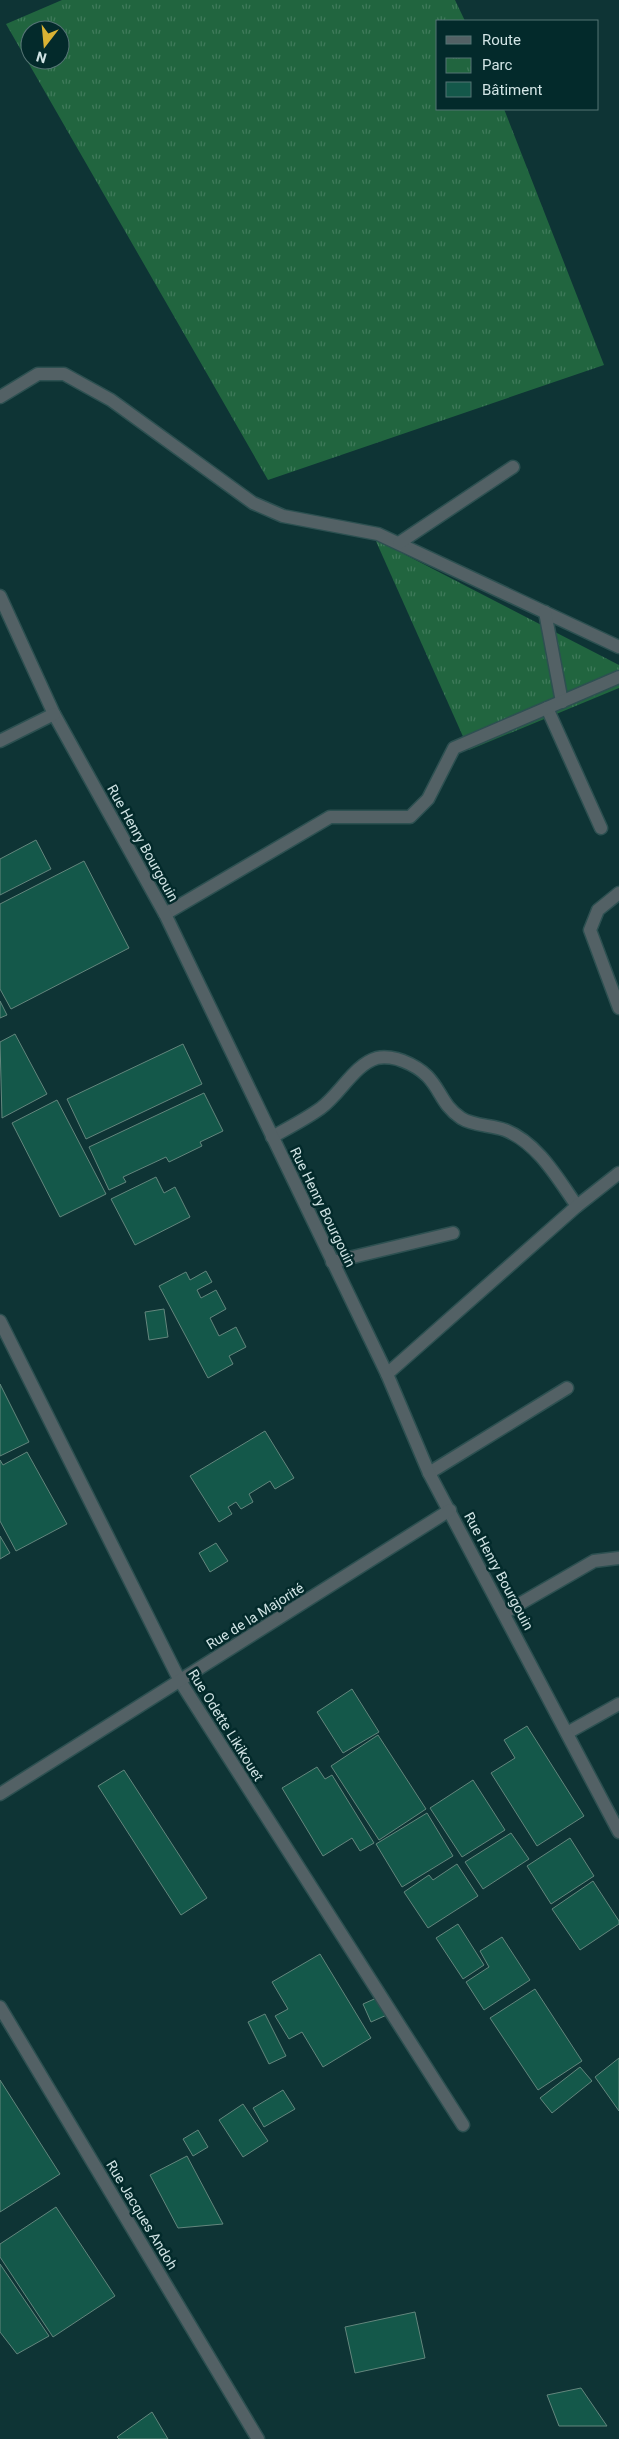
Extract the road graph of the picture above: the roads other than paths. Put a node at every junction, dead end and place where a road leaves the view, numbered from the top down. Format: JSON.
{"nodes":[{"id":1,"x":0,"y":397,"type":"edge"},
{"id":2,"x":513,"y":467,"type":"dead end"},
{"id":3,"x":399,"y":543,"type":"junction"},
{"id":4,"x":0,"y":596,"type":"edge"},
{"id":5,"x":545,"y":612,"type":"junction"},
{"id":6,"x":619,"y":647,"type":"edge"},
{"id":7,"x":619,"y":677,"type":"edge"},
{"id":8,"x":562,"y":702,"type":"junction"},
{"id":9,"x":547,"y":708,"type":"junction"},
{"id":10,"x":54,"y":714,"type":"junction"},
{"id":11,"x":0,"y":741,"type":"edge"},
{"id":12,"x":601,"y":828,"type":"dead end"},
{"id":13,"x":619,"y":893,"type":"edge"},
{"id":14,"x":166,"y":914,"type":"junction"},
{"id":15,"x":619,"y":1008,"type":"edge"},
{"id":16,"x":272,"y":1138,"type":"junction"},
{"id":17,"x":619,"y":1173,"type":"edge"},
{"id":18,"x":577,"y":1206,"type":"junction"},
{"id":19,"x":453,"y":1232,"type":"dead end"},
{"id":20,"x":332,"y":1262,"type":"junction"},
{"id":21,"x":0,"y":1321,"type":"edge"},
{"id":22,"x":386,"y":1374,"type":"junction"},
{"id":23,"x":567,"y":1388,"type":"dead end"},
{"id":24,"x":429,"y":1473,"type":"junction"},
{"id":25,"x":450,"y":1510,"type":"junction"},
{"id":26,"x":619,"y":1558,"type":"edge"},
{"id":27,"x":504,"y":1613,"type":"junction"},
{"id":28,"x":180,"y":1681,"type":"junction"},
{"id":29,"x":619,"y":1704,"type":"edge"},
{"id":30,"x":567,"y":1734,"type":"junction"},
{"id":31,"x":0,"y":1794,"type":"edge"},
{"id":32,"x":619,"y":1832,"type":"edge"},
{"id":33,"x":0,"y":2007,"type":"edge"},
{"id":34,"x":463,"y":2125,"type":"dead end"},
{"id":35,"x":258,"y":2439,"type":"edge"}],
"edges":[{"from":1,"to":3,"type":"street"},
{"from":2,"to":3,"type":"street"},
{"from":3,"to":5,"type":"street"},
{"from":4,"to":10,"type":"street","name":"Rue Henry Bourgouin"},
{"from":5,"to":6,"type":"street"},
{"from":5,"to":8,"type":"street"},
{"from":7,"to":8,"type":"street"},
{"from":8,"to":9,"type":"street"},
{"from":9,"to":12,"type":"street"},
{"from":9,"to":14,"type":"street"},
{"from":10,"to":11,"type":"street"},
{"from":10,"to":14,"type":"street","name":"Rue Henry Bourgouin"},
{"from":13,"to":15,"type":"street"},
{"from":14,"to":16,"type":"street","name":"Rue Henry Bourgouin"},
{"from":16,"to":18,"type":"street"},
{"from":16,"to":20,"type":"street","name":"Rue Henry Bourgouin"},
{"from":17,"to":18,"type":"street"},
{"from":18,"to":22,"type":"street"},
{"from":19,"to":20,"type":"street"},
{"from":20,"to":22,"type":"street","name":"Rue Henry Bourgouin"},
{"from":21,"to":28,"type":"street","name":"Rue Odette Likikouet"},
{"from":22,"to":24,"type":"street","name":"Rue Henry Bourgouin"},
{"from":23,"to":24,"type":"street"},
{"from":24,"to":25,"type":"street","name":"Rue Henry Bourgouin"},
{"from":25,"to":27,"type":"street","name":"Rue Henry Bourgouin"},
{"from":25,"to":28,"type":"street","name":"Rue de la Majorité"},
{"from":26,"to":27,"type":"street"},
{"from":27,"to":30,"type":"street","name":"Rue Henry Bourgouin"},
{"from":28,"to":31,"type":"street","name":"Rue de la Majorité"},
{"from":28,"to":34,"type":"street","name":"Rue Odette Likikouet"},
{"from":29,"to":30,"type":"street"},
{"from":30,"to":32,"type":"street","name":"Rue Henry Bourgouin"},
{"from":33,"to":35,"type":"street","name":"Rue Jacques Andoh"}]}
